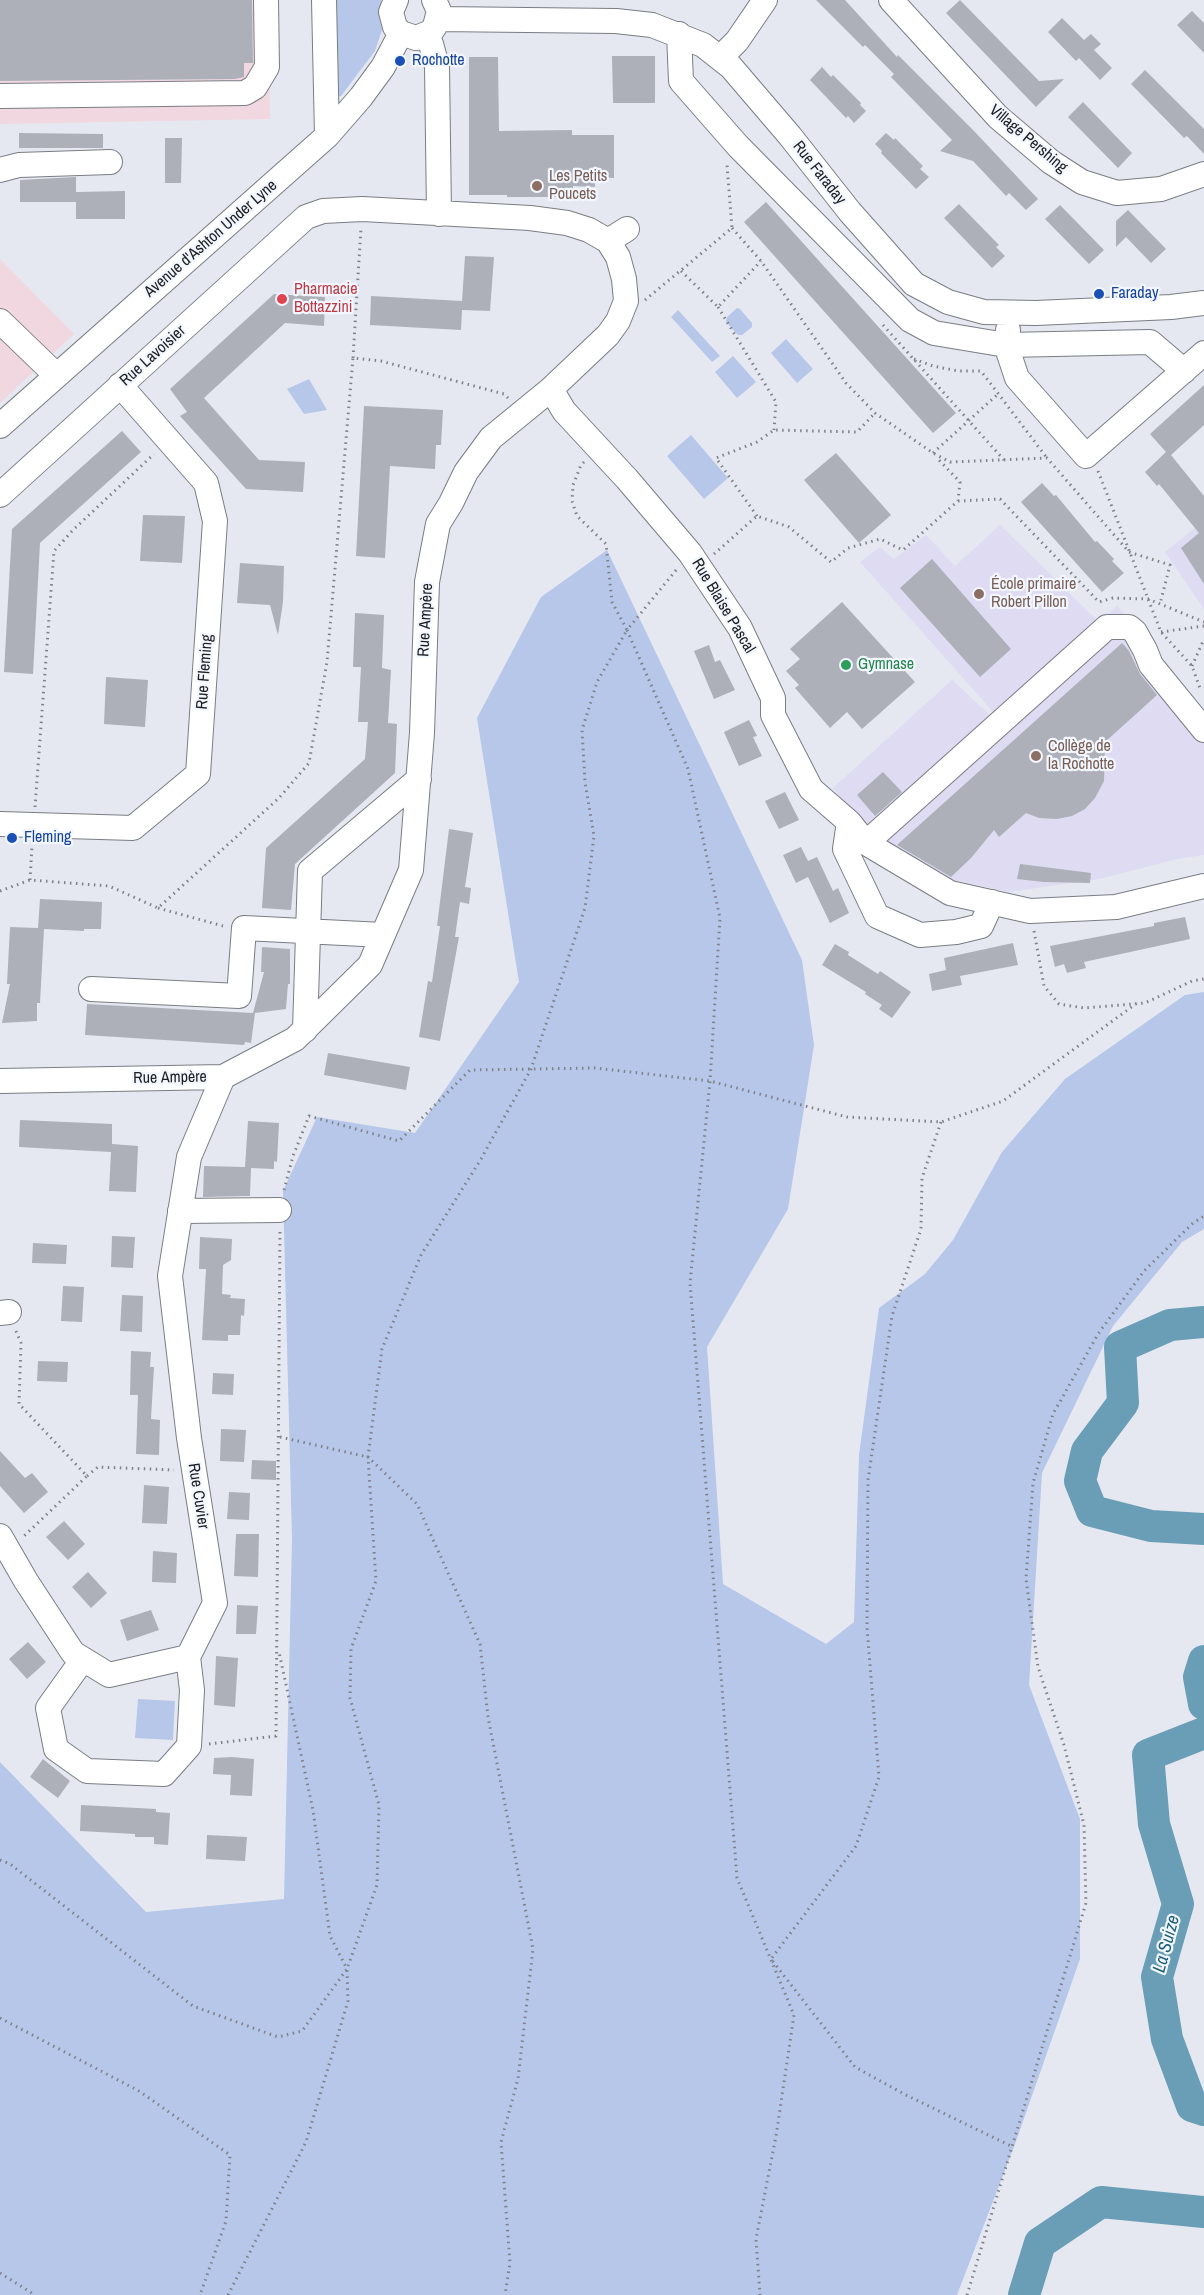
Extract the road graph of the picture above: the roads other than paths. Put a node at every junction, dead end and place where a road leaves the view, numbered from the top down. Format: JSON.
{"nodes":[{"id":1,"x":267,"y":0,"type":"edge"},
{"id":2,"x":324,"y":0,"type":"edge"},
{"id":3,"x":396,"y":0,"type":"edge"},
{"id":4,"x":765,"y":0,"type":"edge"},
{"id":5,"x":891,"y":0,"type":"edge"},
{"id":6,"x":424,"y":22,"type":"edge"},
{"id":7,"x":679,"y":34,"type":"junction"},
{"id":8,"x":720,"y":58,"type":"junction"},
{"id":9,"x":0,"y":96,"type":"edge"},
{"id":10,"x":327,"y":136,"type":"junction"},
{"id":11,"x":110,"y":162,"type":"dead end"},
{"id":12,"x":0,"y":170,"type":"edge"},
{"id":13,"x":1204,"y":174,"type":"edge"},
{"id":14,"x":439,"y":214,"type":"junction"},
{"id":15,"x":1204,"y":303,"type":"edge"},
{"id":16,"x":1010,"y":312,"type":"junction"},
{"id":17,"x":0,"y":321,"type":"edge"},
{"id":18,"x":1006,"y":345,"type":"junction"},
{"id":19,"x":1204,"y":353,"type":"edge"},
{"id":20,"x":1184,"y":370,"type":"junction"},
{"id":21,"x":56,"y":375,"type":"junction"},
{"id":22,"x":120,"y":385,"type":"junction"},
{"id":23,"x":551,"y":389,"type":"junction"},
{"id":24,"x":0,"y":426,"type":"edge"},
{"id":25,"x":0,"y":495,"type":"edge"},
{"id":26,"x":1204,"y":730,"type":"edge"},
{"id":27,"x":419,"y":779,"type":"junction"},
{"id":28,"x":849,"y":822,"type":"junction"},
{"id":29,"x":0,"y":824,"type":"edge"},
{"id":30,"x":866,"y":843,"type":"junction"},
{"id":31,"x":1204,"y":886,"type":"edge"},
{"id":32,"x":992,"y":902,"type":"junction"},
{"id":33,"x":309,"y":932,"type":"junction"},
{"id":34,"x":383,"y":935,"type":"junction"},
{"id":35,"x":91,"y":989,"type":"dead end"},
{"id":36,"x":305,"y":1030,"type":"junction"},
{"id":37,"x":223,"y":1077,"type":"junction"},
{"id":38,"x":0,"y":1081,"type":"edge"},
{"id":39,"x":279,"y":1210,"type":"road end"},
{"id":40,"x":180,"y":1212,"type":"junction"},
{"id":41,"x":4,"y":1543,"type":"edge"},
{"id":42,"x":188,"y":1657,"type":"junction"},
{"id":43,"x":83,"y":1659,"type":"junction"}],
"edges":[{"from":1,"to":9,"type":"street"},
{"from":2,"to":10,"type":"street"},
{"from":3,"to":6,"type":"street"},
{"from":4,"to":8,"type":"street"},
{"from":5,"to":13,"type":"street","name":"Village Pershing"},
{"from":6,"to":7,"type":"street","name":"Rue Faraday"},
{"from":6,"to":10,"type":"street","name":"Avenue d'Ashton Under Lyne"},
{"from":6,"to":14,"type":"street"},
{"from":7,"to":8,"type":"street","name":"Rue Faraday"},
{"from":7,"to":18,"type":"street"},
{"from":8,"to":16,"type":"street","name":"Rue Faraday"},
{"from":10,"to":21,"type":"street","name":"Avenue d'Ashton Under Lyne"},
{"from":11,"to":12,"type":"street"},
{"from":14,"to":22,"type":"street","name":"Rue Lavoisier"},
{"from":14,"to":23,"type":"street","name":"Rue Ampère"},
{"from":15,"to":16,"type":"street","name":"Rue Faraday"},
{"from":16,"to":18,"type":"street"},
{"from":17,"to":21,"type":"street"},
{"from":18,"to":20,"type":"street"},
{"from":18,"to":20,"type":"street"},
{"from":19,"to":20,"type":"street"},
{"from":21,"to":24,"type":"street","name":"Avenue d'Ashton Under Lyne"},
{"from":22,"to":25,"type":"street","name":"Rue Lavoisier"},
{"from":22,"to":29,"type":"street","name":"Rue Fleming"},
{"from":23,"to":27,"type":"street","name":"Rue Ampère"},
{"from":23,"to":28,"type":"street","name":"Rue Blaise Pascal"},
{"from":26,"to":30,"type":"street"},
{"from":27,"to":33,"type":"street"},
{"from":27,"to":34,"type":"street","name":"Rue Ampère"},
{"from":28,"to":30,"type":"street","name":"Rue Blaise Pascal"},
{"from":28,"to":32,"type":"street"},
{"from":30,"to":32,"type":"street","name":"Rue Blaise Pascal"},
{"from":31,"to":32,"type":"street","name":"Rue Blaise Pascal"},
{"from":33,"to":34,"type":"street"},
{"from":33,"to":35,"type":"street"},
{"from":33,"to":36,"type":"street"},
{"from":34,"to":36,"type":"street","name":"Rue Ampère"},
{"from":36,"to":37,"type":"street","name":"Rue Ampère"},
{"from":37,"to":38,"type":"street","name":"Rue Ampère"},
{"from":37,"to":40,"type":"street","name":"Rue Cuvier"},
{"from":39,"to":40,"type":"street"},
{"from":40,"to":42,"type":"street","name":"Rue Cuvier"},
{"from":41,"to":43,"type":"street"},
{"from":42,"to":43,"type":"street"},
{"from":42,"to":43,"type":"street"}]}
